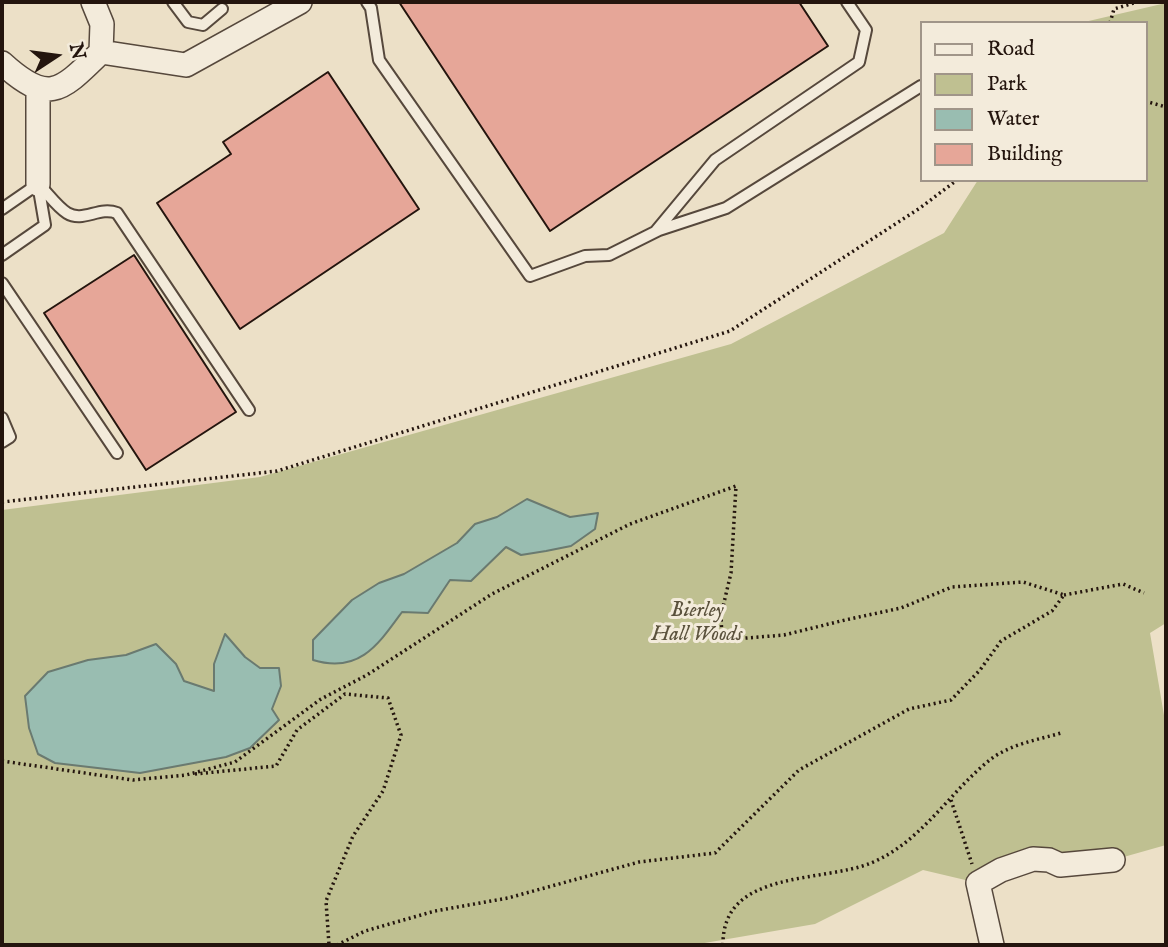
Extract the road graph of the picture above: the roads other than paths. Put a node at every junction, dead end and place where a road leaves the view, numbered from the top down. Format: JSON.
{"nodes":[{"id":1,"x":93,"y":2,"type":"edge"},
{"id":2,"x":173,"y":2,"type":"edge"},
{"id":3,"x":300,"y":2,"type":"edge"},
{"id":4,"x":367,"y":2,"type":"edge"},
{"id":5,"x":847,"y":2,"type":"edge"},
{"id":6,"x":222,"y":9,"type":"dead end"},
{"id":7,"x":101,"y":52,"type":"junction"},
{"id":8,"x":2,"y":63,"type":"edge"},
{"id":9,"x":920,"y":87,"type":"edge"},
{"id":10,"x":38,"y":89,"type":"junction"},
{"id":11,"x":38,"y":184,"type":"junction"},
{"id":12,"x":2,"y":209,"type":"edge"},
{"id":13,"x":656,"y":232,"type":"junction"},
{"id":14,"x":2,"y":255,"type":"edge"},
{"id":15,"x":2,"y":283,"type":"edge"},
{"id":16,"x":249,"y":410,"type":"dead end"},
{"id":17,"x":2,"y":418,"type":"edge"},
{"id":18,"x":2,"y":442,"type":"edge"},
{"id":19,"x":117,"y":453,"type":"dead end"},
{"id":20,"x":1113,"y":860,"type":"dead end"},
{"id":21,"x":992,"y":945,"type":"edge"}],
"edges":[{"from":1,"to":7,"type":"street"},
{"from":2,"to":6,"type":"lane"},
{"from":3,"to":7,"type":"street"},
{"from":4,"to":13,"type":"lane"},
{"from":5,"to":13,"type":"lane"},
{"from":7,"to":10,"type":"street"},
{"from":8,"to":10,"type":"street"},
{"from":9,"to":13,"type":"lane"},
{"from":10,"to":11,"type":"street"},
{"from":11,"to":12,"type":"lane"},
{"from":11,"to":14,"type":"lane"},
{"from":11,"to":16,"type":"lane"},
{"from":15,"to":19,"type":"lane"},
{"from":17,"to":18,"type":"lane"},
{"from":20,"to":21,"type":"street"}]}
